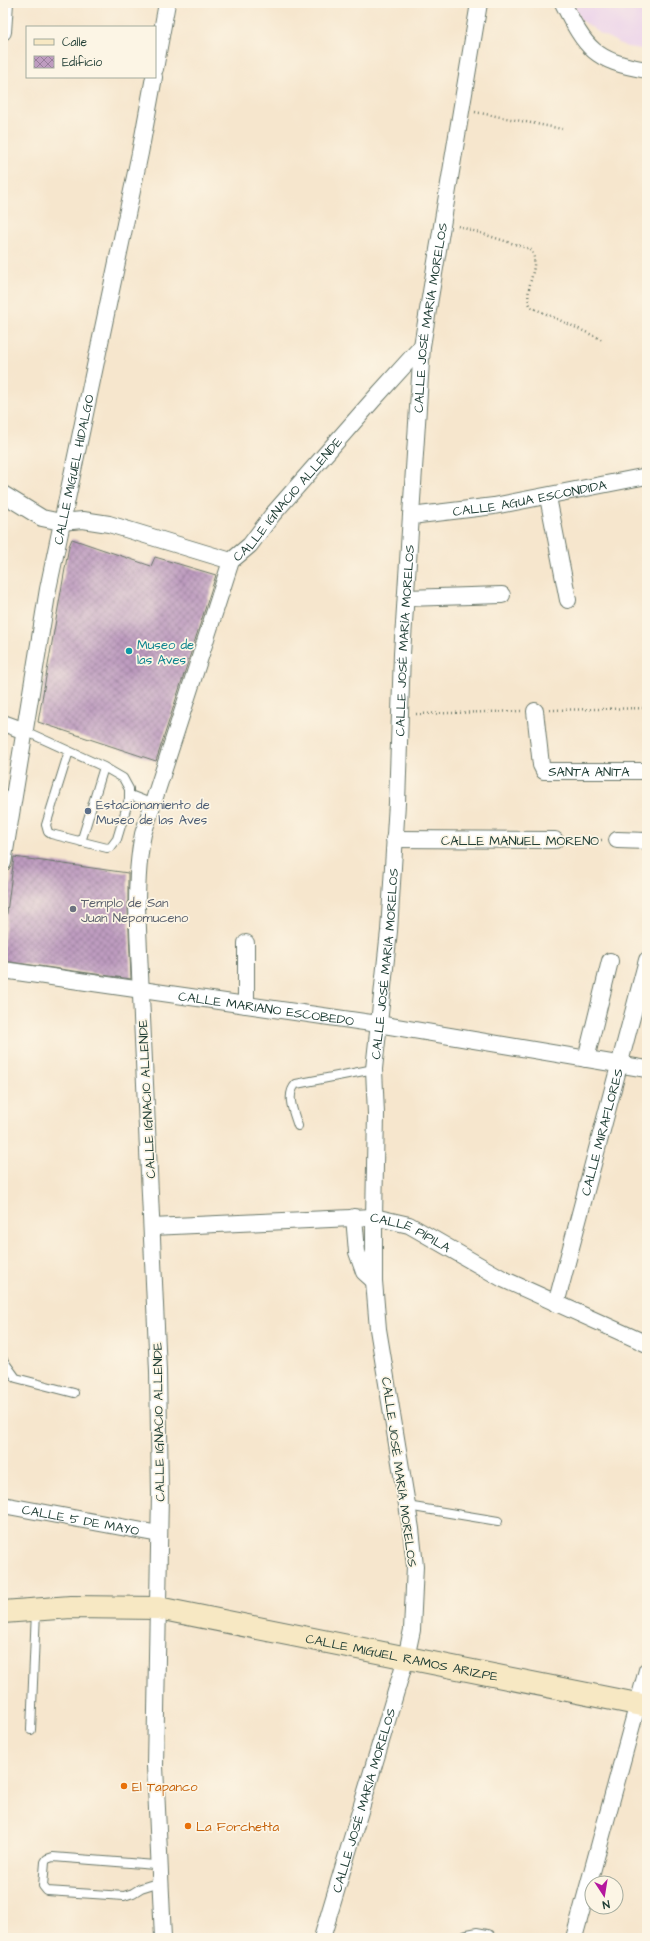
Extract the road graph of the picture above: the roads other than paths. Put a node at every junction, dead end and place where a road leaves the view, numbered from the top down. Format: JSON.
{"nodes":[{"id":1,"x":5,"y":3,"type":"edge"},
{"id":2,"x":479,"y":3,"type":"edge"},
{"id":3,"x":563,"y":3,"type":"edge"},
{"id":4,"x":164,"y":4,"type":"edge"},
{"id":5,"x":3,"y":32,"type":"edge"},
{"id":6,"x":156,"y":62,"type":"edge"},
{"id":7,"x":647,"y":70,"type":"edge"},
{"id":8,"x":154,"y":78,"type":"edge"},
{"id":9,"x":422,"y":346,"type":"junction"},
{"id":10,"x":647,"y":476,"type":"edge"},
{"id":11,"x":3,"y":494,"type":"edge"},
{"id":12,"x":548,"y":497,"type":"junction"},
{"id":13,"x":411,"y":516,"type":"junction"},
{"id":14,"x":61,"y":522,"type":"junction"},
{"id":15,"x":231,"y":561,"type":"junction"},
{"id":16,"x":502,"y":595,"type":"dead end"},
{"id":17,"x":406,"y":598,"type":"junction"},
{"id":18,"x":568,"y":600,"type":"dead end"},
{"id":19,"x":535,"y":711,"type":"dead end"},
{"id":20,"x":3,"y":723,"type":"edge"},
{"id":21,"x":25,"y":731,"type":"junction"},
{"id":22,"x":69,"y":751,"type":"junction"},
{"id":23,"x":104,"y":767,"type":"junction"},
{"id":24,"x":647,"y":771,"type":"edge"},
{"id":25,"x":130,"y":795,"type":"junction"},
{"id":26,"x":153,"y":804,"type":"junction"},
{"id":27,"x":394,"y":839,"type":"junction"},
{"id":28,"x":555,"y":840,"type":"road end"},
{"id":29,"x":617,"y":840,"type":"road end"},
{"id":30,"x":647,"y":841,"type":"edge"},
{"id":31,"x":81,"y":842,"type":"junction"},
{"id":32,"x":3,"y":862,"type":"edge"},
{"id":33,"x":246,"y":944,"type":"dead end"},
{"id":34,"x":647,"y":960,"type":"edge"},
{"id":35,"x":610,"y":961,"type":"dead end"},
{"id":36,"x":3,"y":970,"type":"edge"},
{"id":37,"x":141,"y":990,"type":"junction"},
{"id":38,"x":246,"y":1005,"type":"junction"},
{"id":39,"x":378,"y":1024,"type":"junction"},
{"id":40,"x":586,"y":1059,"type":"junction"},
{"id":41,"x":620,"y":1064,"type":"junction"},
{"id":42,"x":374,"y":1069,"type":"junction"},
{"id":43,"x":647,"y":1069,"type":"edge"},
{"id":44,"x":298,"y":1126,"type":"dead end"},
{"id":45,"x":374,"y":1217,"type":"junction"},
{"id":46,"x":354,"y":1218,"type":"junction"},
{"id":47,"x":152,"y":1227,"type":"junction"},
{"id":48,"x":374,"y":1282,"type":"junction"},
{"id":49,"x":556,"y":1304,"type":"junction"},
{"id":50,"x":647,"y":1344,"type":"edge"},
{"id":51,"x":3,"y":1360,"type":"edge"},
{"id":52,"x":74,"y":1393,"type":"dead end"},
{"id":53,"x":3,"y":1505,"type":"edge"},
{"id":54,"x":407,"y":1506,"type":"junction"},
{"id":55,"x":498,"y":1521,"type":"dead end"},
{"id":56,"x":159,"y":1534,"type":"junction"},
{"id":57,"x":36,"y":1608,"type":"junction"},
{"id":58,"x":158,"y":1608,"type":"junction"},
{"id":59,"x":3,"y":1612,"type":"edge"},
{"id":60,"x":406,"y":1658,"type":"junction"},
{"id":61,"x":647,"y":1670,"type":"edge"},
{"id":62,"x":642,"y":1705,"type":"edge"},
{"id":63,"x":31,"y":1730,"type":"dead end"},
{"id":64,"x":159,"y":1864,"type":"junction"},
{"id":65,"x":160,"y":1882,"type":"junction"},
{"id":66,"x":163,"y":1938,"type":"edge"},
{"id":67,"x":322,"y":1938,"type":"edge"},
{"id":68,"x":467,"y":1938,"type":"edge"},
{"id":69,"x":488,"y":1938,"type":"edge"},
{"id":70,"x":574,"y":1938,"type":"edge"}],
"edges":[{"from":1,"to":5,"type":"street"},
{"from":2,"to":9,"type":"street","name":"CALLE JOSÉ MARÍA MORELOS"},
{"from":3,"to":7,"type":"street"},
{"from":4,"to":6,"type":"street"},
{"from":8,"to":14,"type":"street","name":"CALLE MIGUEL HIDALGO"},
{"from":9,"to":13,"type":"street","name":"CALLE JOSÉ MARÍA MORELOS"},
{"from":9,"to":15,"type":"street","name":"CALLE IGNACIO ALLENDE"},
{"from":10,"to":12,"type":"street","name":"CALLE AGUA ESCONDIDA"},
{"from":11,"to":14,"type":"street"},
{"from":12,"to":13,"type":"street","name":"CALLE AGUA ESCONDIDA"},
{"from":12,"to":18,"type":"street"},
{"from":13,"to":17,"type":"street","name":"CALLE JOSÉ MARÍA MORELOS"},
{"from":14,"to":15,"type":"street"},
{"from":14,"to":21,"type":"street","name":"CALLE MIGUEL HIDALGO"},
{"from":15,"to":26,"type":"street","name":"CALLE IGNACIO ALLENDE"},
{"from":16,"to":17,"type":"street"},
{"from":17,"to":27,"type":"street","name":"CALLE JOSÉ MARÍA MORELOS"},
{"from":19,"to":24,"type":"street","name":"SANTA ANITA"},
{"from":20,"to":21,"type":"street"},
{"from":21,"to":22,"type":"lane"},
{"from":21,"to":32,"type":"street","name":"CALLE MIGUEL HIDALGO"},
{"from":22,"to":23,"type":"lane"},
{"from":22,"to":31,"type":"lane"},
{"from":23,"to":25,"type":"lane"},
{"from":23,"to":31,"type":"lane"},
{"from":25,"to":26,"type":"lane"},
{"from":25,"to":31,"type":"lane"},
{"from":26,"to":37,"type":"street","name":"CALLE IGNACIO ALLENDE"},
{"from":27,"to":28,"type":"street","name":"CALLE MANUEL MORENO"},
{"from":27,"to":39,"type":"street","name":"CALLE JOSÉ MARÍA MORELOS"},
{"from":29,"to":30,"type":"street","name":"CALLE MANUEL MORENO"},
{"from":33,"to":38,"type":"street"},
{"from":34,"to":41,"type":"street","name":"CALLE MIRAFLORES"},
{"from":35,"to":40,"type":"street"},
{"from":36,"to":37,"type":"street","name":"CALLE MARIANO ESCOBEDO"},
{"from":37,"to":38,"type":"street","name":"CALLE MARIANO ESCOBEDO"},
{"from":37,"to":47,"type":"street","name":"CALLE IGNACIO ALLENDE"},
{"from":38,"to":39,"type":"street","name":"CALLE MARIANO ESCOBEDO"},
{"from":39,"to":40,"type":"street","name":"CALLE MARIANO ESCOBEDO"},
{"from":39,"to":42,"type":"street","name":"CALLE JOSÉ MARÍA MORELOS"},
{"from":40,"to":41,"type":"street","name":"CALLE MARIANO ESCOBEDO"},
{"from":41,"to":43,"type":"street","name":"CALLE MARIANO ESCOBEDO"},
{"from":41,"to":49,"type":"street","name":"CALLE MIRAFLORES"},
{"from":42,"to":44,"type":"lane"},
{"from":42,"to":45,"type":"street","name":"CALLE JOSÉ MARÍA MORELOS"},
{"from":45,"to":46,"type":"street","name":"CALLE PÍPILA"},
{"from":45,"to":48,"type":"street","name":"CALLE JOSÉ MARÍA MORELOS"},
{"from":45,"to":49,"type":"street","name":"CALLE PÍPILA"},
{"from":46,"to":47,"type":"street","name":"CALLE PÍPILA"},
{"from":46,"to":48,"type":"street"},
{"from":47,"to":56,"type":"street","name":"CALLE IGNACIO ALLENDE"},
{"from":48,"to":54,"type":"street","name":"CALLE JOSÉ MARÍA MORELOS"},
{"from":49,"to":50,"type":"street","name":"CALLE PÍPILA"},
{"from":51,"to":52,"type":"lane"},
{"from":53,"to":56,"type":"street","name":"CALLE 5 DE MAYO"},
{"from":54,"to":55,"type":"lane"},
{"from":54,"to":60,"type":"street","name":"CALLE JOSÉ MARÍA MORELOS"},
{"from":56,"to":58,"type":"street","name":"CALLE IGNACIO ALLENDE"},
{"from":57,"to":58,"type":"street","name":"CALLE MIGUEL RAMOS ARIZPE"},
{"from":57,"to":59,"type":"street","name":"CALLE MIGUEL RAMOS ARIZPE"},
{"from":57,"to":63,"type":"lane"},
{"from":58,"to":60,"type":"street","name":"CALLE MIGUEL RAMOS ARIZPE"},
{"from":58,"to":64,"type":"street","name":"CALLE IGNACIO ALLENDE"},
{"from":60,"to":62,"type":"street","name":"CALLE MIGUEL RAMOS ARIZPE"},
{"from":60,"to":67,"type":"street","name":"CALLE JOSÉ MARÍA MORELOS"},
{"from":61,"to":62,"type":"street"},
{"from":62,"to":70,"type":"street"},
{"from":64,"to":65,"type":"street","name":"CALLE IGNACIO ALLENDE"},
{"from":64,"to":65,"type":"lane"},
{"from":65,"to":66,"type":"street","name":"CALLE IGNACIO ALLENDE"},
{"from":68,"to":69,"type":"street"}]}
